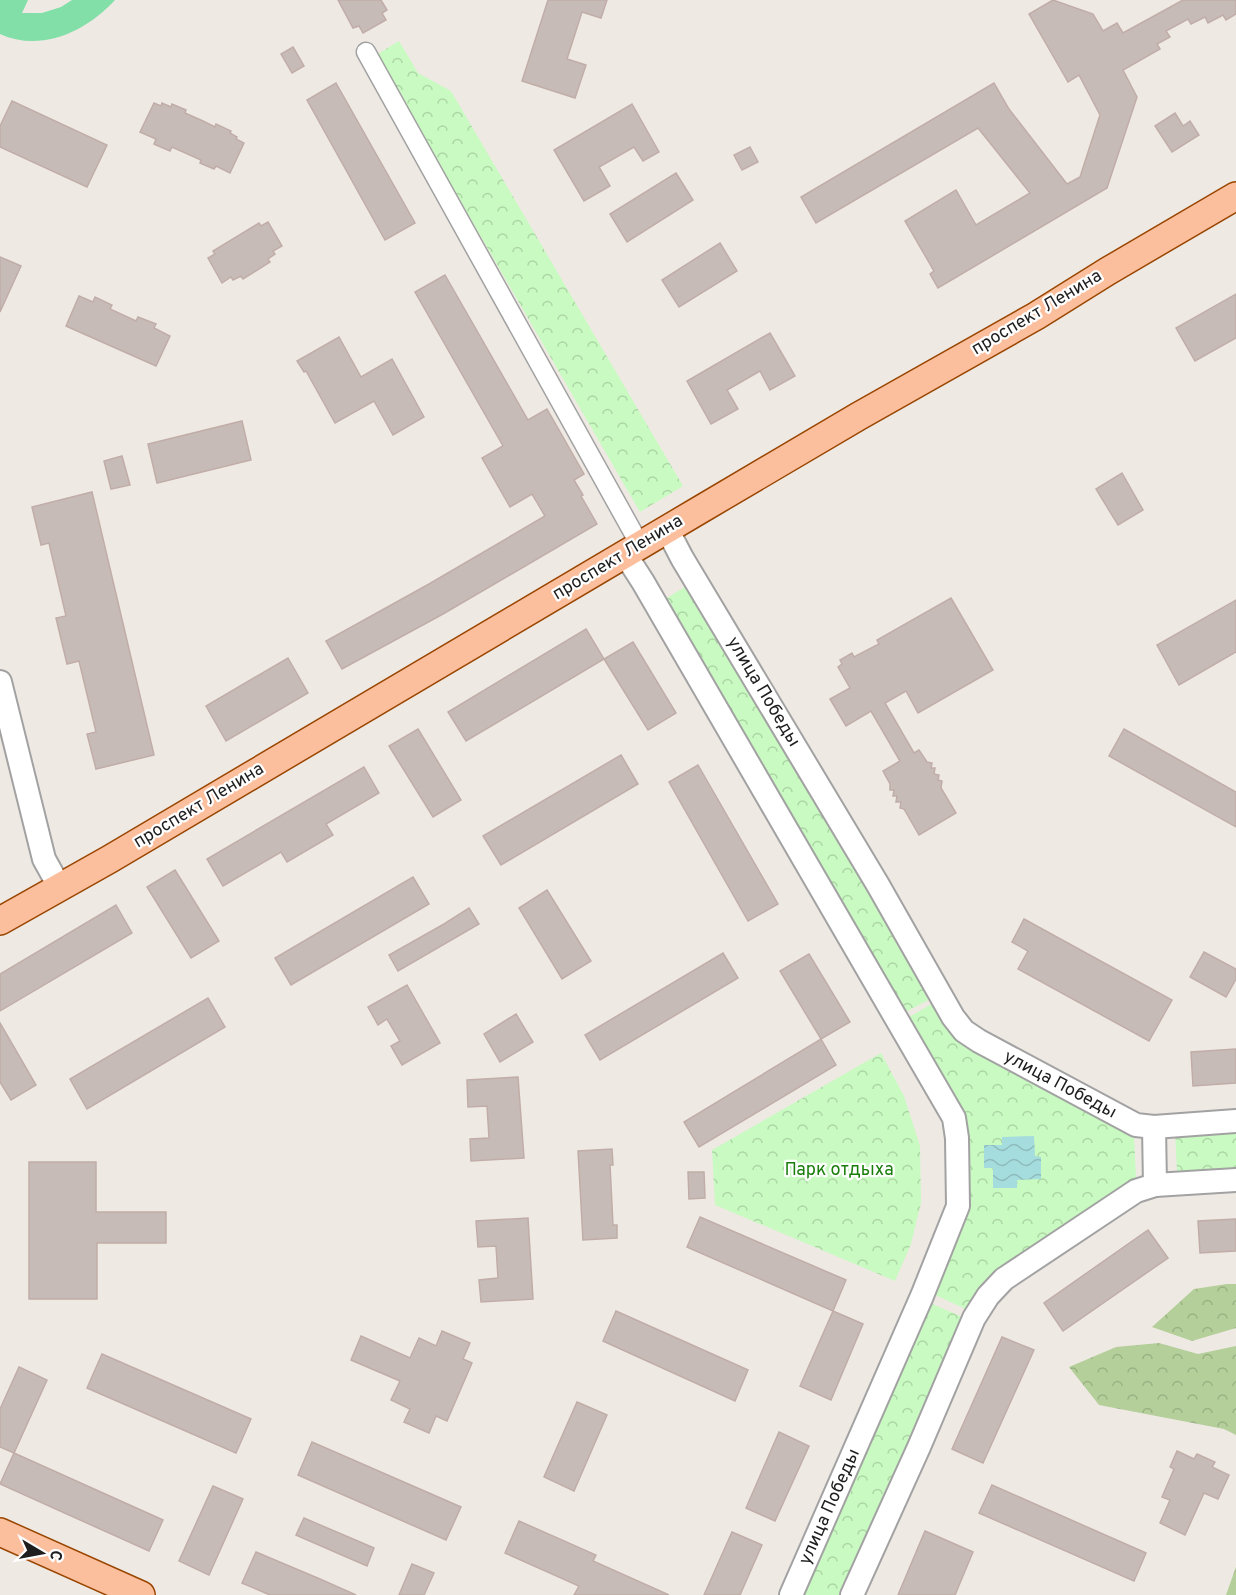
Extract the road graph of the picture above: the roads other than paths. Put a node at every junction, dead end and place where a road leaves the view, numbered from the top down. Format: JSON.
{"nodes":[{"id":1,"x":366,"y":52,"type":"dead end"},
{"id":2,"x":1236,"y":196,"type":"edge"},
{"id":3,"x":667,"y":529,"type":"junction"},
{"id":4,"x":632,"y":550,"type":"junction"},
{"id":5,"x":0,"y":682,"type":"edge"},
{"id":6,"x":60,"y":888,"type":"junction"},
{"id":7,"x":0,"y":921,"type":"edge"},
{"id":8,"x":1236,"y":1121,"type":"edge"},
{"id":9,"x":1154,"y":1127,"type":"junction"},
{"id":10,"x":1236,"y":1180,"type":"edge"},
{"id":11,"x":1155,"y":1185,"type":"junction"},
{"id":12,"x":0,"y":1532,"type":"edge"},
{"id":13,"x":141,"y":1595,"type":"edge"},
{"id":14,"x":790,"y":1595,"type":"edge"},
{"id":15,"x":852,"y":1595,"type":"edge"}],
"edges":[{"from":1,"to":4,"type":"street"},
{"from":2,"to":3,"type":"main road","name":"проспект Ленина"},
{"from":3,"to":4,"type":"main road","name":"проспект Ленина"},
{"from":3,"to":9,"type":"street","name":"улица Победы"},
{"from":4,"to":6,"type":"main road","name":"проспект Ленина"},
{"from":4,"to":14,"type":"street","name":"улица Победы"},
{"from":5,"to":6,"type":"street"},
{"from":6,"to":7,"type":"main road","name":"проспект Ленина"},
{"from":8,"to":9,"type":"street","name":"улица Победы"},
{"from":9,"to":11,"type":"street"},
{"from":10,"to":11,"type":"street"},
{"from":11,"to":15,"type":"street"},
{"from":12,"to":13,"type":"main road"}]}
